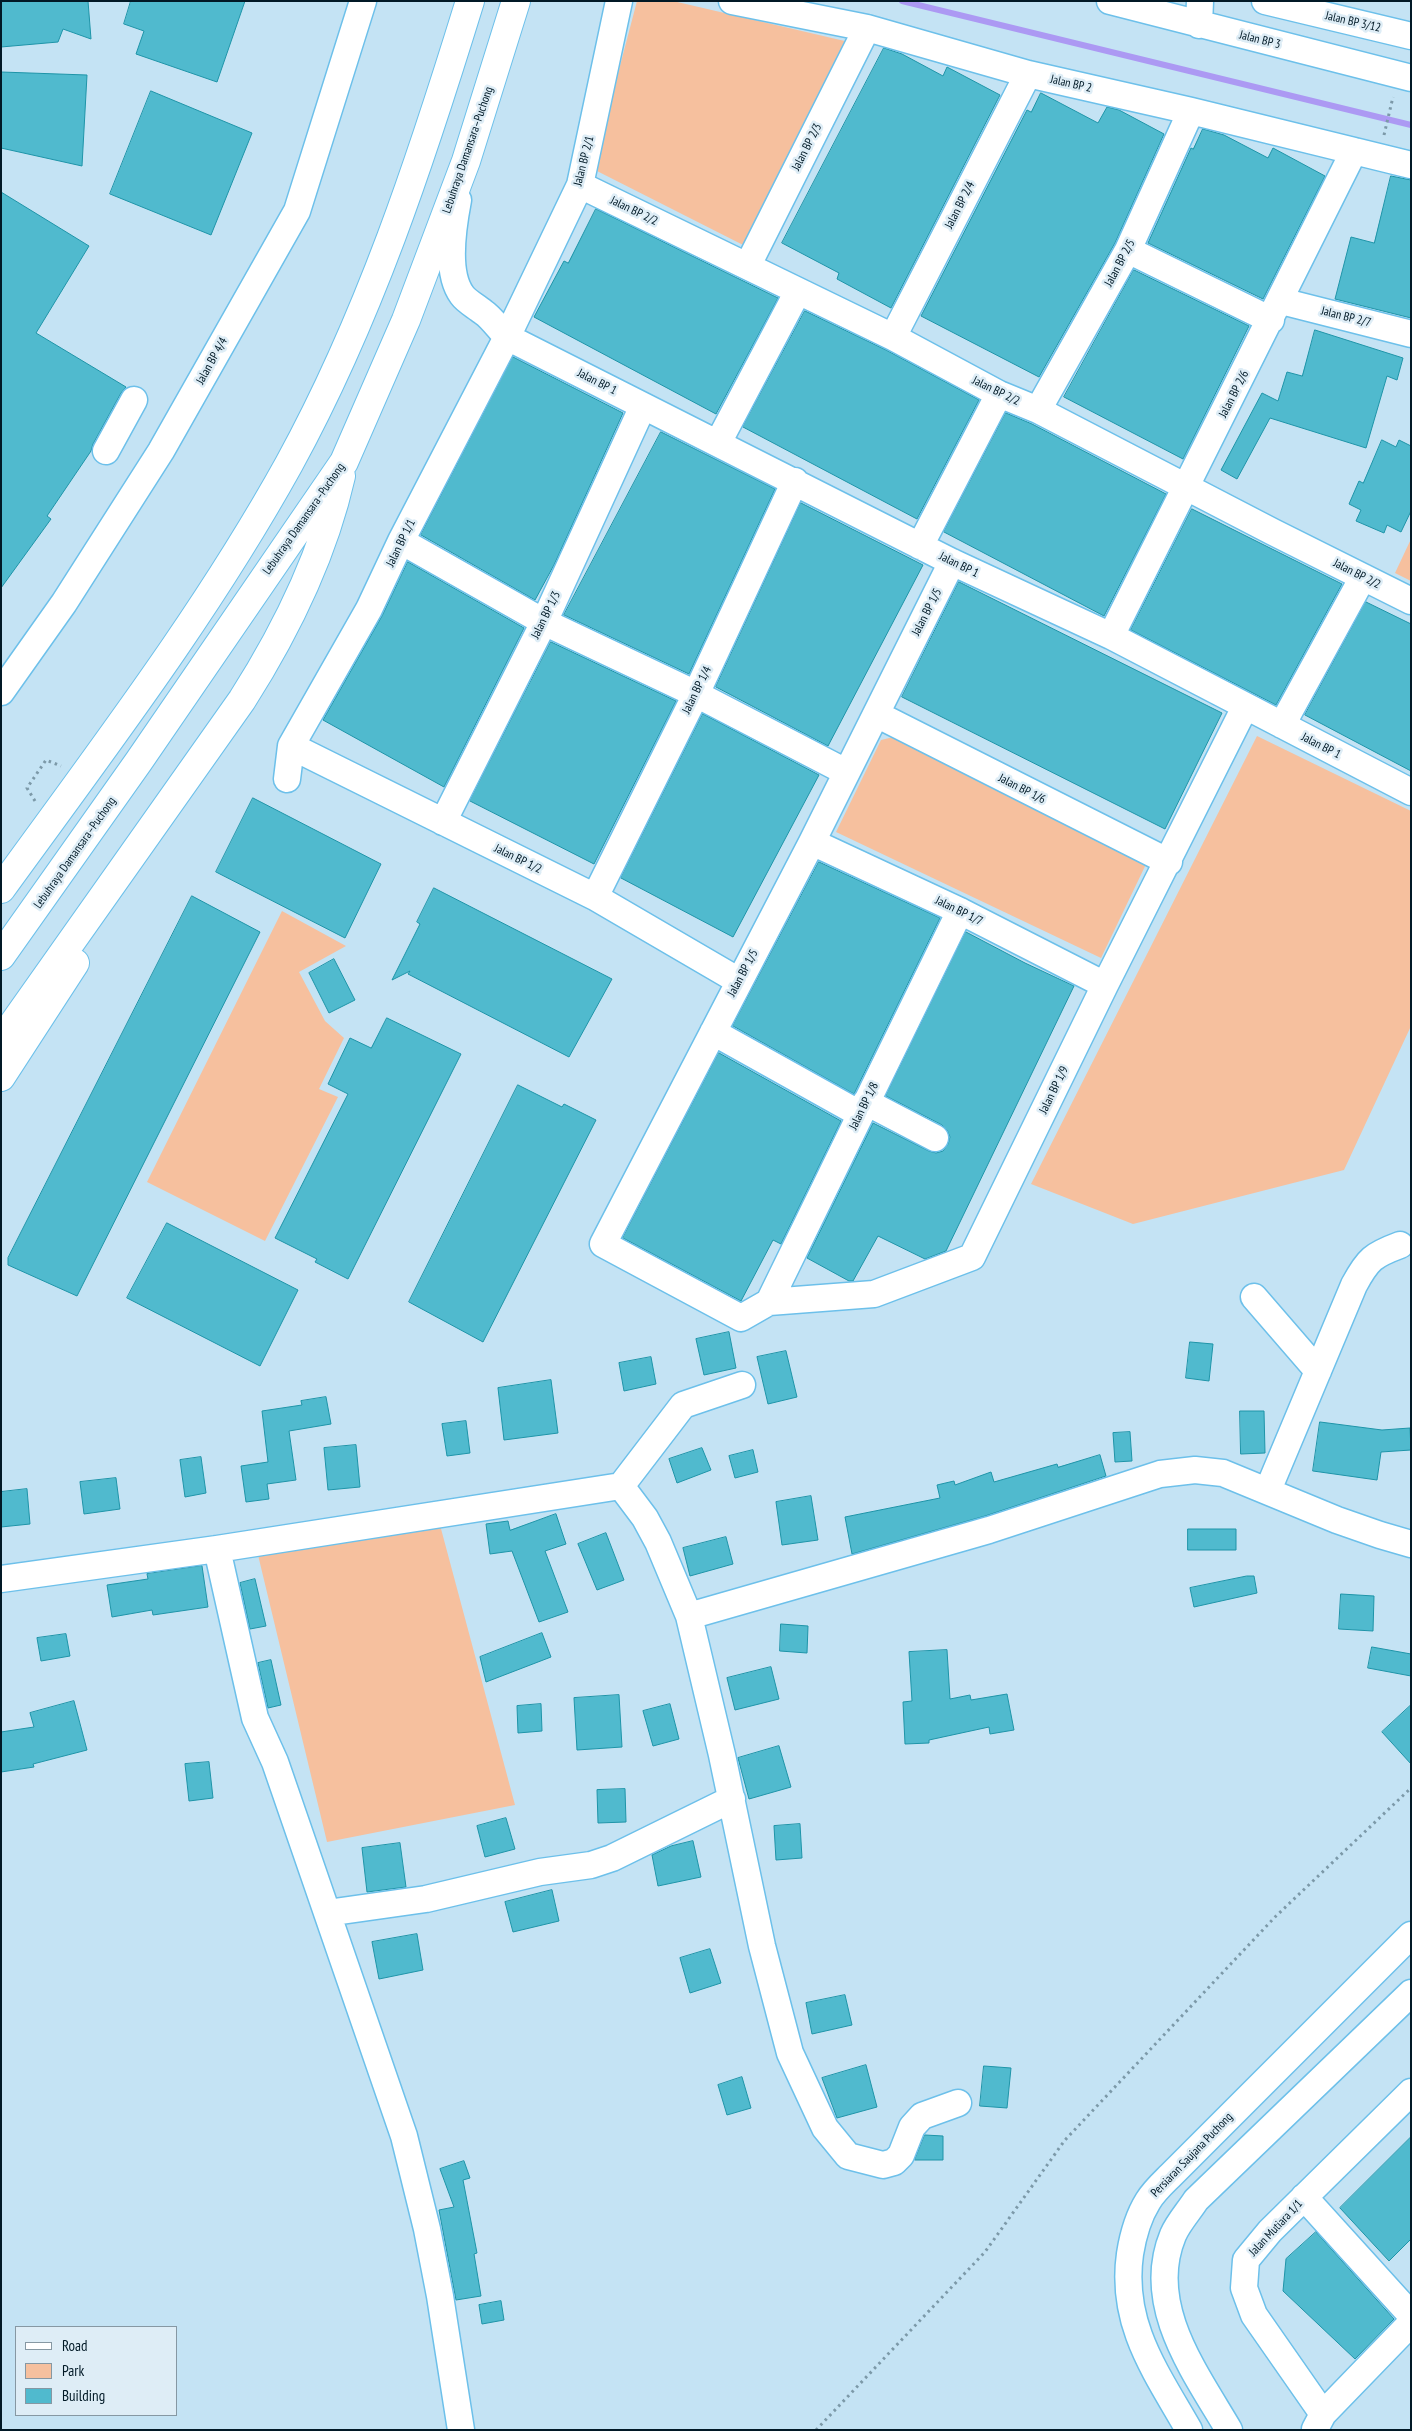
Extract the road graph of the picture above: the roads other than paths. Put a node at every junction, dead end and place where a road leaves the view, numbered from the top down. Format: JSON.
{"nodes":[{"id":1,"x":362,"y":1,"type":"edge"},
{"id":2,"x":470,"y":1,"type":"edge"},
{"id":3,"x":516,"y":1,"type":"edge"},
{"id":4,"x":619,"y":1,"type":"edge"},
{"id":5,"x":732,"y":1,"type":"edge"},
{"id":6,"x":1110,"y":1,"type":"edge"},
{"id":7,"x":1265,"y":1,"type":"edge"},
{"id":8,"x":1199,"y":13,"type":"edge"},
{"id":9,"x":866,"y":28,"type":"junction"},
{"id":10,"x":1411,"y":36,"type":"edge"},
{"id":11,"x":1028,"y":74,"type":"junction"},
{"id":12,"x":1405,"y":76,"type":"edge"},
{"id":13,"x":1191,"y":111,"type":"junction"},
{"id":14,"x":1366,"y":154,"type":"junction"},
{"id":15,"x":466,"y":161,"type":"junction"},
{"id":16,"x":1411,"y":165,"type":"edge"},
{"id":17,"x":580,"y":185,"type":"junction"},
{"id":18,"x":1128,"y":250,"type":"junction"},
{"id":19,"x":748,"y":265,"type":"junction"},
{"id":20,"x":798,"y":291,"type":"junction"},
{"id":21,"x":1276,"y":311,"type":"junction"},
{"id":22,"x":1411,"y":334,"type":"edge"},
{"id":23,"x":507,"y":337,"type":"junction"},
{"id":24,"x":892,"y":337,"type":"junction"},
{"id":25,"x":999,"y":394,"type":"junction"},
{"id":26,"x":134,"y":400,"type":"dead end"},
{"id":27,"x":643,"y":406,"type":"junction"},
{"id":28,"x":1038,"y":410,"type":"junction"},
{"id":29,"x":718,"y":443,"type":"junction"},
{"id":30,"x":106,"y":451,"type":"dead end"},
{"id":31,"x":344,"y":462,"type":"junction"},
{"id":32,"x":795,"y":481,"type":"junction"},
{"id":33,"x":1186,"y":488,"type":"junction"},
{"id":34,"x":401,"y":541,"type":"junction"},
{"id":35,"x":920,"y":546,"type":"junction"},
{"id":36,"x":952,"y":562,"type":"junction"},
{"id":37,"x":1363,"y":577,"type":"junction"},
{"id":38,"x":1411,"y":600,"type":"edge"},
{"id":39,"x":544,"y":622,"type":"junction"},
{"id":40,"x":1111,"y":636,"type":"junction"},
{"id":41,"x":1,"y":692,"type":"edge"},
{"id":42,"x":696,"y":694,"type":"junction"},
{"id":43,"x":1245,"y":707,"type":"junction"},
{"id":44,"x":876,"y":714,"type":"junction"},
{"id":45,"x":1282,"y":725,"type":"junction"},
{"id":46,"x":291,"y":746,"type":"junction"},
{"id":47,"x":846,"y":772,"type":"junction"},
{"id":48,"x":286,"y":780,"type":"dead end"},
{"id":49,"x":182,"y":784,"type":"junction"},
{"id":50,"x":1411,"y":792,"type":"edge"},
{"id":51,"x":443,"y":822,"type":"junction"},
{"id":52,"x":812,"y":842,"type":"junction"},
{"id":53,"x":1169,"y":862,"type":"junction"},
{"id":54,"x":1,"y":889,"type":"edge"},
{"id":55,"x":595,"y":897,"type":"junction"},
{"id":56,"x":960,"y":911,"type":"junction"},
{"id":57,"x":1,"y":956,"type":"edge"},
{"id":58,"x":739,"y":981,"type":"junction"},
{"id":59,"x":1105,"y":985,"type":"junction"},
{"id":60,"x":713,"y":1032,"type":"junction"},
{"id":61,"x":1,"y":1041,"type":"edge"},
{"id":62,"x":1,"y":1078,"type":"edge"},
{"id":63,"x":863,"y":1108,"type":"junction"},
{"id":64,"x":935,"y":1138,"type":"dead end"},
{"id":65,"x":1400,"y":1245,"type":"dead end"},
{"id":66,"x":1254,"y":1297,"type":"dead end"},
{"id":67,"x":769,"y":1302,"type":"junction"},
{"id":68,"x":741,"y":1318,"type":"joint"},
{"id":69,"x":1318,"y":1371,"type":"junction"},
{"id":70,"x":742,"y":1385,"type":"dead end"},
{"id":71,"x":621,"y":1486,"type":"junction"},
{"id":72,"x":1268,"y":1490,"type":"junction"},
{"id":73,"x":1411,"y":1544,"type":"edge"},
{"id":74,"x":217,"y":1549,"type":"junction"},
{"id":75,"x":1,"y":1579,"type":"edge"},
{"id":76,"x":688,"y":1616,"type":"junction"},
{"id":77,"x":732,"y":1799,"type":"junction"},
{"id":78,"x":327,"y":1913,"type":"junction"},
{"id":79,"x":1411,"y":1935,"type":"edge"},
{"id":80,"x":1411,"y":1993,"type":"edge"},
{"id":81,"x":1411,"y":2092,"type":"edge"},
{"id":82,"x":958,"y":2103,"type":"dead end"},
{"id":83,"x":1304,"y":2197,"type":"junction"},
{"id":84,"x":1408,"y":2307,"type":"edge"},
{"id":85,"x":1318,"y":2422,"type":"edge"},
{"id":86,"x":461,"y":2430,"type":"edge"},
{"id":87,"x":1189,"y":2430,"type":"edge"},
{"id":88,"x":1229,"y":2430,"type":"edge"}],
"edges":[{"from":1,"to":41,"type":"street","name":"Jalan BP 4/4"},
{"from":2,"to":54,"type":"highway"},
{"from":3,"to":15,"type":"highway","name":"Lebuhraya Damansara–Puchong"},
{"from":4,"to":17,"type":"street","name":"Jalan BP 2/1"},
{"from":5,"to":9,"type":"street","name":"Jalan BP 2"},
{"from":6,"to":8,"type":"street","name":"Jalan BP 3"},
{"from":7,"to":10,"type":"street","name":"Jalan BP 3/12"},
{"from":8,"to":12,"type":"street","name":"Jalan BP 3"},
{"from":9,"to":11,"type":"street","name":"Jalan BP 2"},
{"from":9,"to":19,"type":"street","name":"Jalan BP 2/3"},
{"from":11,"to":13,"type":"street","name":"Jalan BP 2"},
{"from":11,"to":24,"type":"street","name":"Jalan BP 2/4"},
{"from":13,"to":14,"type":"street","name":"Jalan BP 2"},
{"from":13,"to":18,"type":"street","name":"Jalan BP 2/5"},
{"from":14,"to":16,"type":"street","name":"Jalan BP 2"},
{"from":14,"to":21,"type":"street","name":"Jalan BP 2/6"},
{"from":15,"to":23,"type":"street","name":"Jalan BP 1"},
{"from":15,"to":31,"type":"highway","name":"Lebuhraya Damansara–Puchong"},
{"from":17,"to":19,"type":"street","name":"Jalan BP 2/2"},
{"from":17,"to":23,"type":"street","name":"Jalan BP 2/1"},
{"from":18,"to":21,"type":"street","name":"Jalan BP 2/7"},
{"from":18,"to":28,"type":"street","name":"Jalan BP 2/5"},
{"from":19,"to":20,"type":"street","name":"Jalan BP 2/2"},
{"from":20,"to":24,"type":"street","name":"Jalan BP 2/2"},
{"from":20,"to":29,"type":"street"},
{"from":21,"to":22,"type":"street","name":"Jalan BP 2/7"},
{"from":21,"to":33,"type":"street","name":"Jalan BP 2/6"},
{"from":23,"to":27,"type":"street","name":"Jalan BP 1"},
{"from":23,"to":34,"type":"street","name":"Jalan BP 1/1"},
{"from":24,"to":25,"type":"street","name":"Jalan BP 2/2"},
{"from":25,"to":28,"type":"street","name":"Jalan BP 2/2"},
{"from":25,"to":35,"type":"street"},
{"from":26,"to":30,"type":"street"},
{"from":27,"to":29,"type":"street","name":"Jalan BP 1"},
{"from":27,"to":39,"type":"street","name":"Jalan BP 1/3"},
{"from":28,"to":33,"type":"street","name":"Jalan BP 2/2"},
{"from":29,"to":32,"type":"street","name":"Jalan BP 1"},
{"from":31,"to":49,"type":"highway"},
{"from":31,"to":57,"type":"highway","name":"Lebuhraya Damansara–Puchong"},
{"from":32,"to":35,"type":"street","name":"Jalan BP 1"},
{"from":32,"to":42,"type":"street","name":"Jalan BP 1/4"},
{"from":33,"to":37,"type":"street","name":"Jalan BP 2/2"},
{"from":33,"to":40,"type":"street","name":"Jalan BP 2/6"},
{"from":34,"to":39,"type":"street"},
{"from":34,"to":46,"type":"street","name":"Jalan BP 1/1"},
{"from":35,"to":36,"type":"street","name":"Jalan BP 1"},
{"from":36,"to":40,"type":"street","name":"Jalan BP 1"},
{"from":36,"to":44,"type":"street","name":"Jalan BP 1/5"},
{"from":37,"to":38,"type":"street","name":"Jalan BP 2/2"},
{"from":37,"to":45,"type":"street"},
{"from":39,"to":42,"type":"street"},
{"from":39,"to":51,"type":"street","name":"Jalan BP 1/3"},
{"from":40,"to":43,"type":"street","name":"Jalan BP 1"},
{"from":42,"to":47,"type":"street"},
{"from":42,"to":55,"type":"street","name":"Jalan BP 1/4"},
{"from":43,"to":45,"type":"street","name":"Jalan BP 1"},
{"from":43,"to":53,"type":"street","name":"Jalan BP 1/9"},
{"from":44,"to":47,"type":"street","name":"Jalan BP 1/5"},
{"from":44,"to":53,"type":"street","name":"Jalan BP 1/6"},
{"from":45,"to":50,"type":"street","name":"Jalan BP 1"},
{"from":46,"to":48,"type":"street"},
{"from":46,"to":51,"type":"street","name":"Jalan BP 1/2"},
{"from":47,"to":52,"type":"street","name":"Jalan BP 1/5"},
{"from":49,"to":61,"type":"highway"},
{"from":49,"to":62,"type":"highway"},
{"from":51,"to":55,"type":"street","name":"Jalan BP 1/2"},
{"from":52,"to":56,"type":"street","name":"Jalan BP 1/7"},
{"from":52,"to":58,"type":"street","name":"Jalan BP 1/5"},
{"from":53,"to":59,"type":"street","name":"Jalan BP 1/9"},
{"from":55,"to":58,"type":"street","name":"Jalan BP 1/2"},
{"from":56,"to":59,"type":"street","name":"Jalan BP 1/7"},
{"from":56,"to":63,"type":"street","name":"Jalan BP 1/8"},
{"from":58,"to":60,"type":"street","name":"Jalan BP 1/5"},
{"from":59,"to":67,"type":"street","name":"Jalan BP 1/9"},
{"from":60,"to":63,"type":"street"},
{"from":60,"to":68,"type":"street","name":"Jalan BP 1/5"},
{"from":63,"to":64,"type":"street"},
{"from":63,"to":67,"type":"street","name":"Jalan BP 1/8"},
{"from":65,"to":69,"type":"street"},
{"from":66,"to":69,"type":"street"},
{"from":67,"to":68,"type":"street","name":"Jalan BP 1/9"},
{"from":69,"to":72,"type":"street"},
{"from":70,"to":71,"type":"street"},
{"from":71,"to":74,"type":"street"},
{"from":71,"to":76,"type":"street"},
{"from":72,"to":73,"type":"street"},
{"from":72,"to":76,"type":"street"},
{"from":74,"to":75,"type":"street"},
{"from":74,"to":78,"type":"street"},
{"from":76,"to":77,"type":"street"},
{"from":77,"to":78,"type":"street"},
{"from":77,"to":82,"type":"street"},
{"from":78,"to":86,"type":"street"},
{"from":79,"to":87,"type":"street","name":"Persiaran Saujana Puchong"},
{"from":80,"to":88,"type":"street"},
{"from":81,"to":83,"type":"street","name":"Jalan Mutiara 1/1"},
{"from":83,"to":84,"type":"street"},
{"from":83,"to":85,"type":"street","name":"Jalan Mutiara 1/1"},
{"from":84,"to":85,"type":"street"}]}
